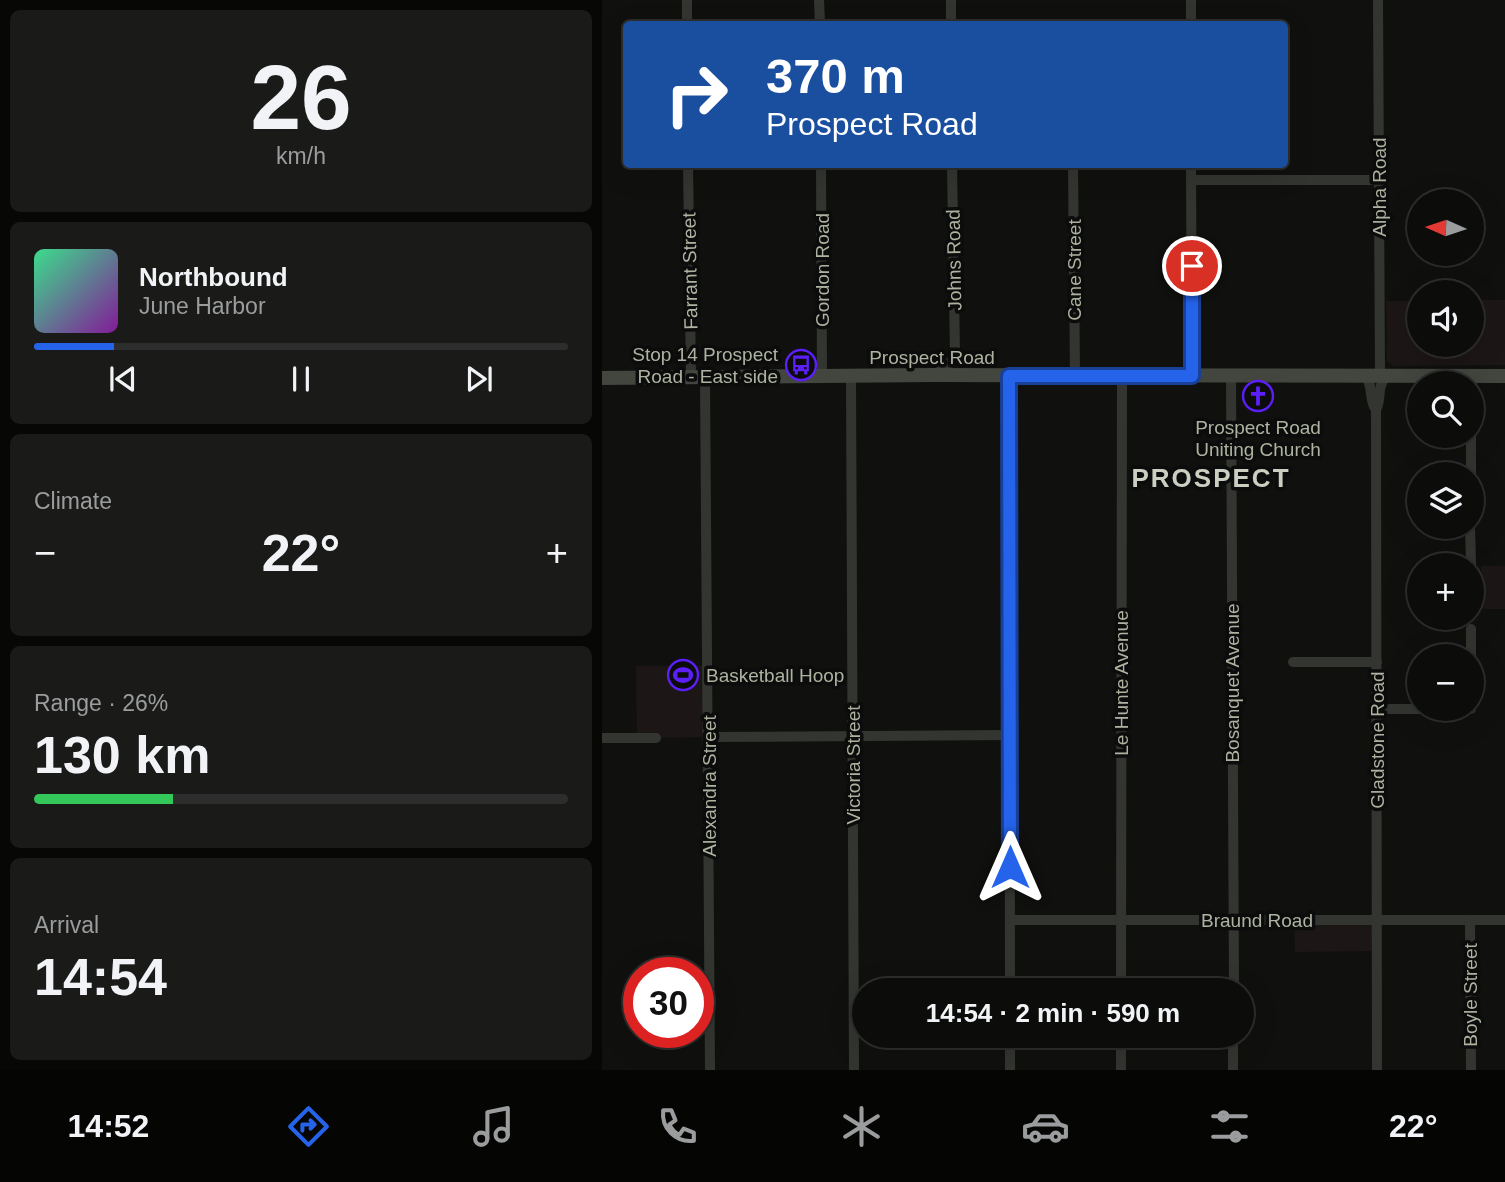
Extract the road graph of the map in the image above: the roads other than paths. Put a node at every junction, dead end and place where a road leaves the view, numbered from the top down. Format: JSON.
{"nodes":[{"id":1,"x":687,"y":0,"type":"edge"},
{"id":2,"x":819,"y":0,"type":"edge"},
{"id":3,"x":951,"y":0,"type":"edge"},
{"id":4,"x":1191,"y":0,"type":"edge"},
{"id":5,"x":1378,"y":0,"type":"edge"},
{"id":6,"x":687,"y":21,"type":"edge"},
{"id":7,"x":820,"y":21,"type":"edge"},
{"id":8,"x":951,"y":21,"type":"edge"},
{"id":9,"x":1191,"y":21,"type":"edge"},
{"id":10,"x":688,"y":168,"type":"edge"},
{"id":11,"x":821,"y":168,"type":"edge"},
{"id":12,"x":952,"y":168,"type":"edge"},
{"id":13,"x":1073,"y":168,"type":"edge"},
{"id":14,"x":1191,"y":168,"type":"edge"},
{"id":15,"x":1191,"y":180,"type":"junction"},
{"id":16,"x":1379,"y":180,"type":"junction"},
{"id":17,"x":955,"y":355,"type":"junction"},
{"id":18,"x":1505,"y":370,"type":"edge"},
{"id":19,"x":1484,"y":373,"type":"edge"},
{"id":20,"x":1384,"y":374,"type":"junction"},
{"id":21,"x":1407,"y":374,"type":"edge"},
{"id":22,"x":935,"y":375,"type":"junction"},
{"id":23,"x":972,"y":375,"type":"junction"},
{"id":24,"x":1075,"y":375,"type":"junction"},
{"id":25,"x":1122,"y":375,"type":"junction"},
{"id":26,"x":1365,"y":375,"type":"junction"},
{"id":27,"x":1484,"y":375,"type":"edge"},
{"id":28,"x":822,"y":376,"type":"junction"},
{"id":29,"x":851,"y":376,"type":"junction"},
{"id":30,"x":1009,"y":376,"type":"junction"},
{"id":31,"x":1192,"y":376,"type":"junction"},
{"id":32,"x":1231,"y":376,"type":"junction"},
{"id":33,"x":1505,"y":376,"type":"edge"},
{"id":34,"x":698,"y":377,"type":"junction"},
{"id":35,"x":602,"y":378,"type":"edge"},
{"id":36,"x":1376,"y":410,"type":"junction"},
{"id":37,"x":1293,"y":662,"type":"dead end"},
{"id":38,"x":1377,"y":662,"type":"junction"},
{"id":39,"x":1377,"y":709,"type":"junction"},
{"id":40,"x":1407,"y":709,"type":"edge"},
{"id":41,"x":1010,"y":735,"type":"junction"},
{"id":42,"x":853,"y":736,"type":"junction"},
{"id":43,"x":709,"y":737,"type":"junction"},
{"id":44,"x":602,"y":738,"type":"edge"},
{"id":45,"x":656,"y":738,"type":"dead end"},
{"id":46,"x":1010,"y":920,"type":"junction"},
{"id":47,"x":1121,"y":920,"type":"junction"},
{"id":48,"x":1234,"y":920,"type":"junction"},
{"id":49,"x":1377,"y":920,"type":"junction"},
{"id":50,"x":1470,"y":920,"type":"junction"},
{"id":51,"x":1505,"y":920,"type":"edge"},
{"id":52,"x":1010,"y":978,"type":"edge"},
{"id":53,"x":1121,"y":978,"type":"edge"},
{"id":54,"x":1234,"y":978,"type":"edge"},
{"id":55,"x":1010,"y":1048,"type":"edge"},
{"id":56,"x":1121,"y":1048,"type":"edge"},
{"id":57,"x":1234,"y":1048,"type":"edge"},
{"id":58,"x":710,"y":1070,"type":"edge"},
{"id":59,"x":853,"y":1070,"type":"edge"},
{"id":60,"x":1010,"y":1070,"type":"edge"},
{"id":61,"x":1121,"y":1070,"type":"edge"},
{"id":62,"x":1233,"y":1070,"type":"edge"},
{"id":63,"x":1377,"y":1070,"type":"edge"},
{"id":64,"x":1471,"y":1070,"type":"edge"}],
"edges":[{"from":1,"to":6,"type":"street"},
{"from":2,"to":7,"type":"street"},
{"from":3,"to":8,"type":"street"},
{"from":4,"to":9,"type":"street"},
{"from":5,"to":16,"type":"street","name":"Alpha Road"},
{"from":10,"to":34,"type":"street","name":"Farrant Street"},
{"from":11,"to":28,"type":"street","name":"Gordon Road"},
{"from":12,"to":17,"type":"street","name":"Johns Road"},
{"from":13,"to":24,"type":"street","name":"Cane Street"},
{"from":14,"to":15,"type":"street"},
{"from":15,"to":16,"type":"street"},
{"from":15,"to":31,"type":"street"},
{"from":16,"to":20,"type":"street","name":"Alpha Road"},
{"from":17,"to":22,"type":"street"},
{"from":17,"to":23,"type":"street"},
{"from":18,"to":19,"type":"main road","name":"Prospect Road"},
{"from":20,"to":21,"type":"main road","name":"Prospect Road"},
{"from":20,"to":26,"type":"main road","name":"Prospect Road"},
{"from":20,"to":36,"type":"street","name":"Gladstone Road"},
{"from":22,"to":23,"type":"main road","name":"Prospect Road"},
{"from":22,"to":29,"type":"main road","name":"Prospect Road"},
{"from":23,"to":30,"type":"main road","name":"Prospect Road"},
{"from":24,"to":25,"type":"main road","name":"Prospect Road"},
{"from":24,"to":30,"type":"main road","name":"Prospect Road"},
{"from":25,"to":31,"type":"main road","name":"Prospect Road"},
{"from":25,"to":47,"type":"street","name":"Le Hunte Avenue"},
{"from":26,"to":32,"type":"main road","name":"Prospect Road"},
{"from":26,"to":36,"type":"street","name":"Gladstone Road"},
{"from":27,"to":33,"type":"main road","name":"Prospect Road"},
{"from":28,"to":29,"type":"main road","name":"Prospect Road"},
{"from":28,"to":34,"type":"main road","name":"Prospect Road"},
{"from":29,"to":42,"type":"street","name":"Victoria Street"},
{"from":30,"to":41,"type":"street"},
{"from":31,"to":32,"type":"main road","name":"Prospect Road"},
{"from":32,"to":48,"type":"street","name":"Bosanquet Avenue"},
{"from":34,"to":35,"type":"main road","name":"Prospect Road"},
{"from":34,"to":43,"type":"street","name":"Alexandra Street"},
{"from":36,"to":38,"type":"street","name":"Gladstone Road"},
{"from":37,"to":38,"type":"street"},
{"from":38,"to":39,"type":"street","name":"Gladstone Road"},
{"from":39,"to":40,"type":"street"},
{"from":39,"to":49,"type":"street","name":"Gladstone Road"},
{"from":41,"to":42,"type":"street"},
{"from":41,"to":46,"type":"street"},
{"from":42,"to":43,"type":"street"},
{"from":42,"to":59,"type":"street","name":"Victoria Street"},
{"from":43,"to":58,"type":"street","name":"Alexandra Street"},
{"from":44,"to":45,"type":"street"},
{"from":46,"to":47,"type":"street","name":"Braund Road"},
{"from":46,"to":52,"type":"street"},
{"from":47,"to":48,"type":"street","name":"Braund Road"},
{"from":47,"to":53,"type":"street","name":"Le Hunte Avenue"},
{"from":48,"to":49,"type":"street","name":"Braund Road"},
{"from":48,"to":54,"type":"street","name":"Bosanquet Avenue"},
{"from":49,"to":50,"type":"street","name":"Braund Road"},
{"from":49,"to":63,"type":"street","name":"Gladstone Road"},
{"from":50,"to":51,"type":"street","name":"Braund Road"},
{"from":50,"to":64,"type":"street","name":"Boyle Street"},
{"from":55,"to":60,"type":"street"},
{"from":56,"to":61,"type":"street"},
{"from":57,"to":62,"type":"street"}]}
